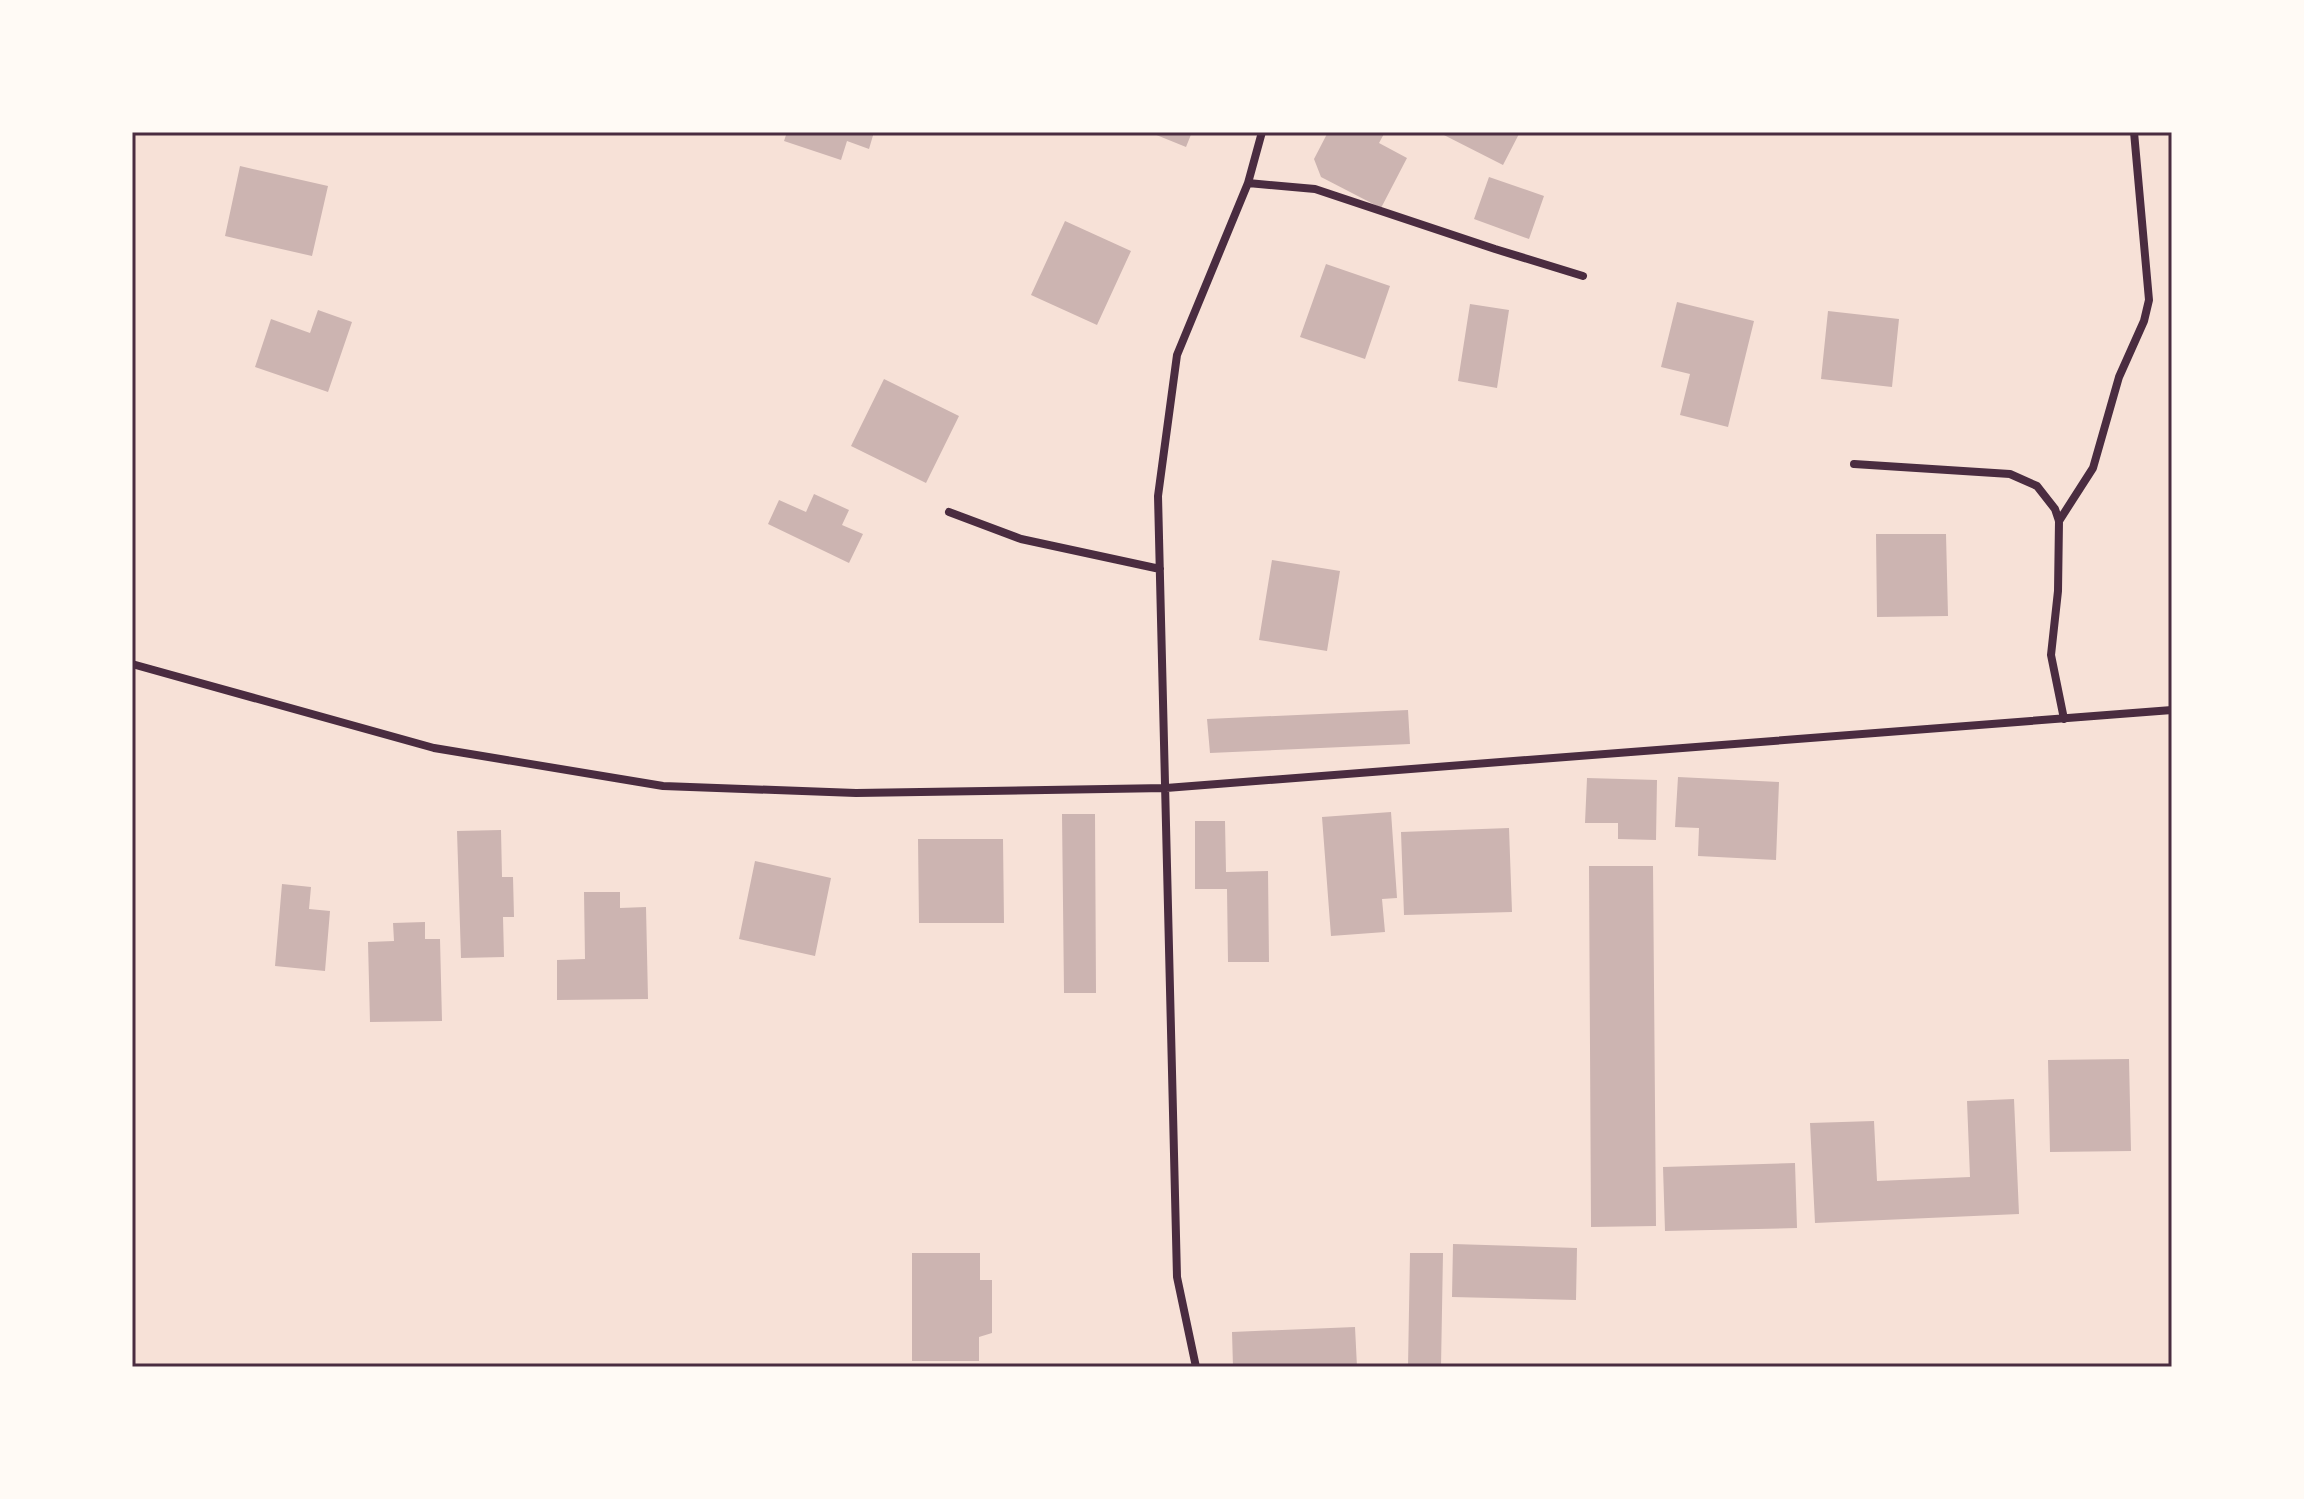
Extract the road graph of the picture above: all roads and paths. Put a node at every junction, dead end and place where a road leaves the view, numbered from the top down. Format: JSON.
{"nodes":[{"id":1,"x":1262,"y":132,"type":"edge"},
{"id":2,"x":2134,"y":132,"type":"edge"},
{"id":3,"x":1248,"y":183,"type":"junction"},
{"id":4,"x":1583,"y":276,"type":"dead end"},
{"id":5,"x":1854,"y":464,"type":"dead end"},
{"id":6,"x":949,"y":512,"type":"dead end"},
{"id":7,"x":2059,"y":521,"type":"junction"},
{"id":8,"x":1160,"y":569,"type":"junction"},
{"id":9,"x":132,"y":664,"type":"edge"},
{"id":10,"x":2172,"y":710,"type":"edge"},
{"id":11,"x":2064,"y":719,"type":"junction"},
{"id":12,"x":1166,"y":788,"type":"junction"},
{"id":13,"x":1196,"y":1367,"type":"edge"}],
"edges":[{"from":1,"to":3,"type":"street"},
{"from":2,"to":7,"type":"street"},
{"from":3,"to":4,"type":"street"},
{"from":3,"to":8,"type":"street"},
{"from":5,"to":7,"type":"street"},
{"from":6,"to":8,"type":"street"},
{"from":7,"to":11,"type":"street"},
{"from":8,"to":12,"type":"street"},
{"from":9,"to":12,"type":"street"},
{"from":10,"to":11,"type":"street"},
{"from":11,"to":12,"type":"street"},
{"from":12,"to":13,"type":"street"}]}
